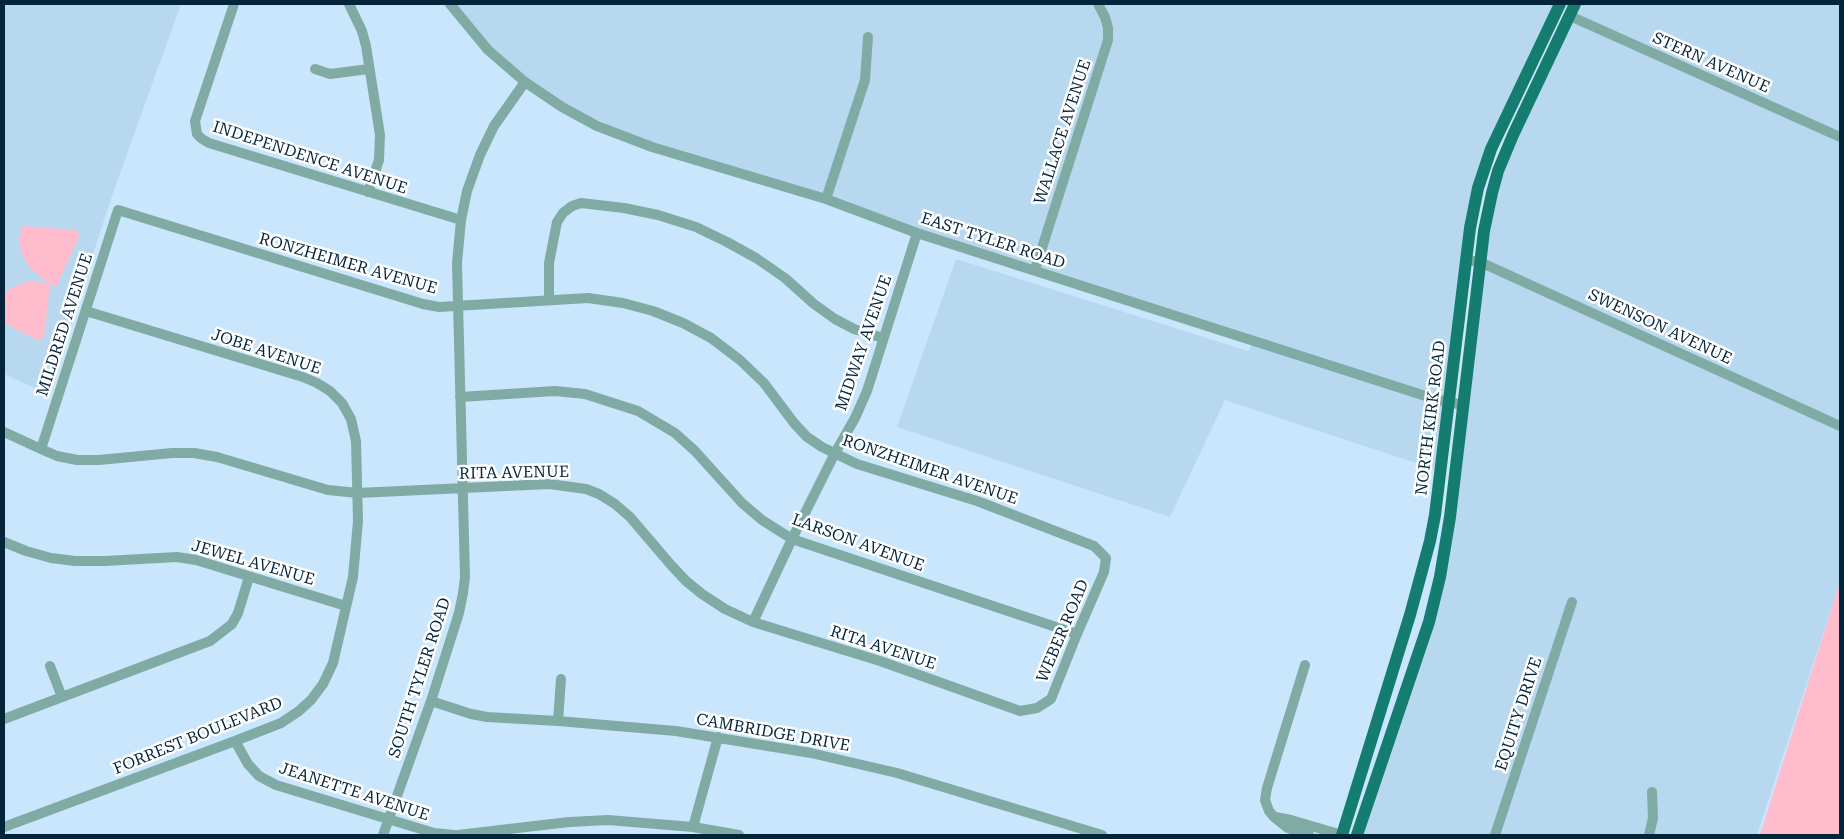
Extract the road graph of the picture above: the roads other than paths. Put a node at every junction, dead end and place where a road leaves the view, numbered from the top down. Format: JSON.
{"nodes":[{"id":1,"x":234,"y":4,"type":"edge"},
{"id":2,"x":349,"y":4,"type":"edge"},
{"id":3,"x":450,"y":4,"type":"edge"},
{"id":4,"x":1098,"y":4,"type":"edge"},
{"id":5,"x":1575,"y":4,"type":"edge"},
{"id":6,"x":1558,"y":7,"type":"edge"},
{"id":7,"x":1570,"y":16,"type":"junction"},
{"id":8,"x":868,"y":37,"type":"dead end"},
{"id":9,"x":369,"y":69,"type":"junction"},
{"id":10,"x":315,"y":70,"type":"dead end"},
{"id":11,"x":525,"y":82,"type":"junction"},
{"id":12,"x":1840,"y":137,"type":"edge"},
{"id":13,"x":368,"y":192,"type":"junction"},
{"id":14,"x":826,"y":199,"type":"junction"},
{"id":15,"x":118,"y":210,"type":"joint"},
{"id":16,"x":461,"y":220,"type":"junction"},
{"id":17,"x":917,"y":233,"type":"junction"},
{"id":18,"x":1466,"y":260,"type":"junction"},
{"id":19,"x":1480,"y":262,"type":"junction"},
{"id":20,"x":1035,"y":270,"type":"junction"},
{"id":21,"x":550,"y":299,"type":"junction"},
{"id":22,"x":458,"y":306,"type":"junction"},
{"id":23,"x":86,"y":311,"type":"junction"},
{"id":24,"x":883,"y":338,"type":"junction"},
{"id":25,"x":460,"y":397,"type":"junction"},
{"id":26,"x":1449,"y":403,"type":"junction"},
{"id":27,"x":1463,"y":405,"type":"junction"},
{"id":28,"x":1840,"y":426,"type":"edge"},
{"id":29,"x":4,"y":432,"type":"edge"},
{"id":30,"x":41,"y":449,"type":"junction"},
{"id":31,"x":835,"y":453,"type":"junction"},
{"id":32,"x":463,"y":489,"type":"junction"},
{"id":33,"x":358,"y":493,"type":"junction"},
{"id":34,"x":792,"y":539,"type":"junction"},
{"id":35,"x":4,"y":542,"type":"edge"},
{"id":36,"x":1102,"y":554,"type":"joint"},
{"id":37,"x":249,"y":577,"type":"junction"},
{"id":38,"x":1572,"y":602,"type":"dead end"},
{"id":39,"x":346,"y":606,"type":"junction"},
{"id":40,"x":754,"y":622,"type":"junction"},
{"id":41,"x":1076,"y":634,"type":"junction"},
{"id":42,"x":1305,"y":665,"type":"dead end"},
{"id":43,"x":50,"y":666,"type":"dead end"},
{"id":44,"x":561,"y":679,"type":"dead end"},
{"id":45,"x":62,"y":697,"type":"junction"},
{"id":46,"x":431,"y":701,"type":"junction"},
{"id":47,"x":1032,"y":709,"type":"joint"},
{"id":48,"x":4,"y":719,"type":"edge"},
{"id":49,"x":558,"y":720,"type":"junction"},
{"id":50,"x":718,"y":737,"type":"junction"},
{"id":51,"x":235,"y":741,"type":"junction"},
{"id":52,"x":1652,"y":792,"type":"dead end"},
{"id":53,"x":1274,"y":817,"type":"junction"},
{"id":54,"x":389,"y":818,"type":"junction"},
{"id":55,"x":4,"y":827,"type":"edge"},
{"id":56,"x":693,"y":827,"type":"junction"},
{"id":57,"x":1087,"y":833,"type":"edge"},
{"id":58,"x":383,"y":835,"type":"edge"},
{"id":59,"x":456,"y":835,"type":"edge"},
{"id":60,"x":739,"y":835,"type":"edge"},
{"id":61,"x":1102,"y":835,"type":"edge"},
{"id":62,"x":1309,"y":835,"type":"edge"},
{"id":63,"x":1342,"y":835,"type":"edge"},
{"id":64,"x":1356,"y":835,"type":"edge"},
{"id":65,"x":1495,"y":835,"type":"edge"},
{"id":66,"x":1649,"y":835,"type":"edge"}],
"edges":[{"from":1,"to":13,"type":"street","name":"INDEPENDENCE AVENUE"},
{"from":2,"to":9,"type":"street"},
{"from":3,"to":11,"type":"street"},
{"from":4,"to":20,"type":"street","name":"WALLACE AVENUE"},
{"from":5,"to":7,"type":"main road","name":"NORTH KIRK ROAD"},
{"from":6,"to":18,"type":"main road","name":"NORTH KIRK ROAD"},
{"from":7,"to":12,"type":"street","name":"STERN AVENUE"},
{"from":7,"to":19,"type":"main road","name":"NORTH KIRK ROAD"},
{"from":8,"to":14,"type":"street"},
{"from":9,"to":10,"type":"street"},
{"from":9,"to":13,"type":"street"},
{"from":11,"to":14,"type":"street","name":"EAST TYLER ROAD"},
{"from":11,"to":16,"type":"street","name":"SOUTH TYLER ROAD"},
{"from":13,"to":16,"type":"street","name":"INDEPENDENCE AVENUE"},
{"from":14,"to":17,"type":"street","name":"EAST TYLER ROAD"},
{"from":15,"to":22,"type":"street","name":"RONZHEIMER AVENUE"},
{"from":15,"to":23,"type":"street","name":"MILDRED AVENUE"},
{"from":16,"to":22,"type":"street","name":"SOUTH TYLER ROAD"},
{"from":17,"to":20,"type":"street","name":"EAST TYLER ROAD"},
{"from":17,"to":24,"type":"street","name":"MIDWAY AVENUE"},
{"from":18,"to":19,"type":"street","name":"SWENSON AVENUE"},
{"from":18,"to":26,"type":"main road","name":"NORTH KIRK ROAD"},
{"from":19,"to":27,"type":"main road","name":"NORTH KIRK ROAD"},
{"from":19,"to":28,"type":"street","name":"SWENSON AVENUE"},
{"from":20,"to":26,"type":"street","name":"EAST TYLER ROAD"},
{"from":21,"to":22,"type":"street","name":"RONZHEIMER AVENUE"},
{"from":21,"to":24,"type":"street"},
{"from":21,"to":31,"type":"street","name":"RONZHEIMER AVENUE"},
{"from":22,"to":25,"type":"street","name":"SOUTH TYLER ROAD"},
{"from":23,"to":30,"type":"street","name":"MILDRED AVENUE"},
{"from":23,"to":33,"type":"street","name":"JOBE AVENUE"},
{"from":24,"to":31,"type":"street","name":"MIDWAY AVENUE"},
{"from":25,"to":32,"type":"street","name":"SOUTH TYLER ROAD"},
{"from":25,"to":34,"type":"street","name":"LARSON AVENUE"},
{"from":26,"to":27,"type":"street","name":"EAST TYLER ROAD"},
{"from":26,"to":63,"type":"main road","name":"NORTH KIRK ROAD"},
{"from":27,"to":64,"type":"main road","name":"NORTH KIRK ROAD"},
{"from":29,"to":30,"type":"street","name":"RITA AVENUE"},
{"from":30,"to":33,"type":"street","name":"RITA AVENUE"},
{"from":31,"to":34,"type":"street","name":"MIDWAY AVENUE"},
{"from":31,"to":36,"type":"street","name":"RONZHEIMER AVENUE"},
{"from":32,"to":33,"type":"street","name":"RITA AVENUE"},
{"from":32,"to":40,"type":"street","name":"RITA AVENUE"},
{"from":32,"to":46,"type":"street","name":"SOUTH TYLER ROAD"},
{"from":33,"to":39,"type":"street","name":"FORREST BOULEVARD"},
{"from":34,"to":40,"type":"street","name":"MIDWAY AVENUE"},
{"from":34,"to":41,"type":"street","name":"LARSON AVENUE"},
{"from":35,"to":37,"type":"street","name":"JEWEL AVENUE"},
{"from":36,"to":41,"type":"street","name":"WEBER ROAD"},
{"from":37,"to":39,"type":"street","name":"JEWEL AVENUE"},
{"from":37,"to":45,"type":"street"},
{"from":38,"to":65,"type":"street","name":"EQUITY DRIVE"},
{"from":39,"to":51,"type":"street","name":"FORREST BOULEVARD"},
{"from":40,"to":47,"type":"street","name":"RITA AVENUE"},
{"from":41,"to":47,"type":"street","name":"WEBER ROAD"},
{"from":42,"to":53,"type":"street"},
{"from":43,"to":45,"type":"street"},
{"from":44,"to":49,"type":"street"},
{"from":45,"to":48,"type":"street"},
{"from":46,"to":49,"type":"street","name":"CAMBRIDGE DRIVE"},
{"from":46,"to":54,"type":"street","name":"SOUTH TYLER ROAD"},
{"from":49,"to":50,"type":"street","name":"CAMBRIDGE DRIVE"},
{"from":50,"to":56,"type":"street"},
{"from":50,"to":57,"type":"street","name":"CAMBRIDGE DRIVE"},
{"from":51,"to":54,"type":"street","name":"JEANETTE AVENUE"},
{"from":51,"to":55,"type":"street","name":"FORREST BOULEVARD"},
{"from":52,"to":66,"type":"street"},
{"from":53,"to":62,"type":"street"},
{"from":53,"to":63,"type":"street"},
{"from":54,"to":58,"type":"street","name":"SOUTH TYLER ROAD"},
{"from":54,"to":59,"type":"street","name":"JEANETTE AVENUE"},
{"from":56,"to":59,"type":"street","name":"JEANETTE AVENUE"},
{"from":56,"to":60,"type":"street","name":"JEANETTE AVENUE"},
{"from":57,"to":61,"type":"street","name":"CAMBRIDGE DRIVE"}]}
